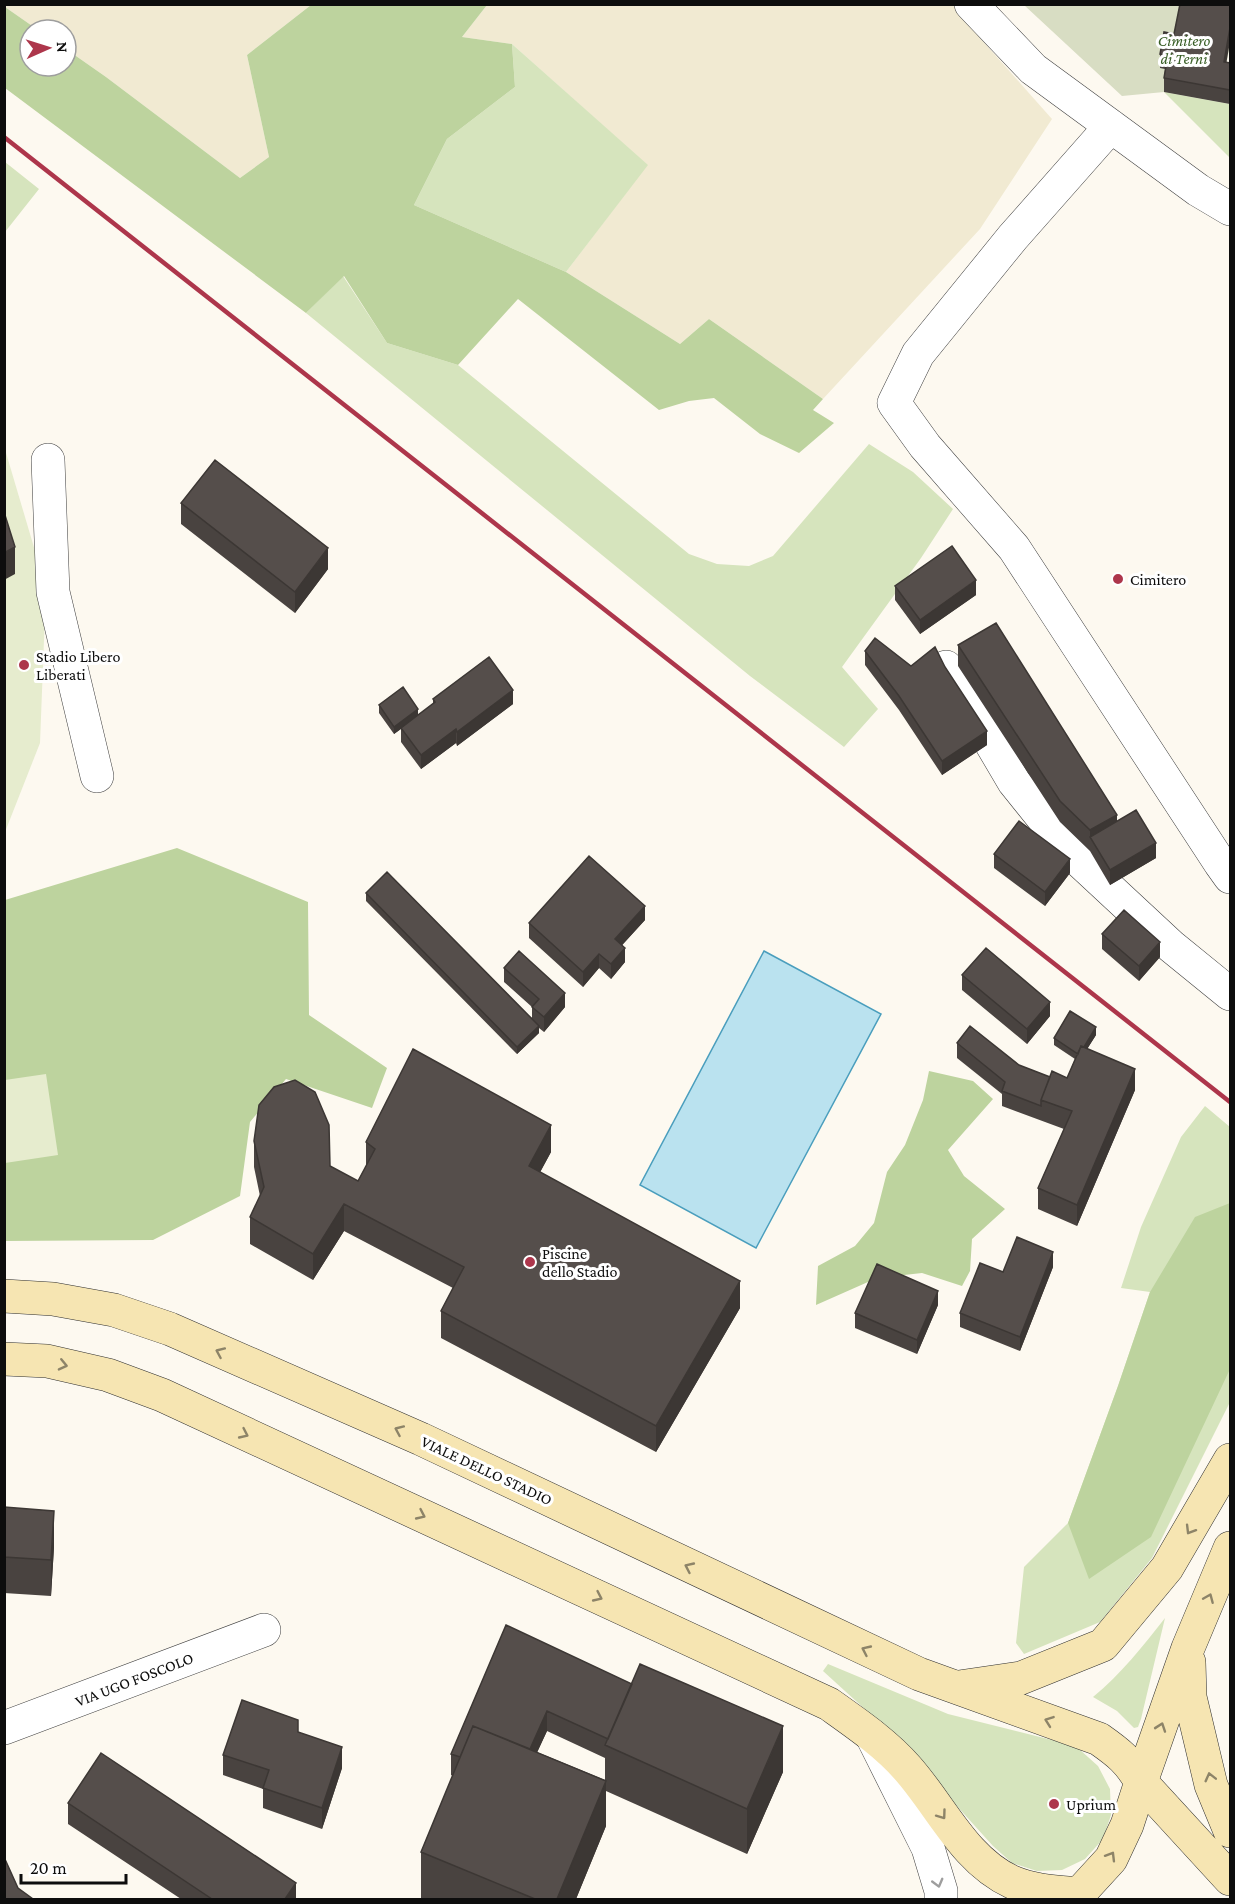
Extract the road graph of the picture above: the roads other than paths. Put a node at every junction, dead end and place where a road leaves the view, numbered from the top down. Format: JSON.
{"nodes":[{"id":1,"x":971,"y":4,"type":"edge"},
{"id":2,"x":1111,"y":126,"type":"junction"},
{"id":3,"x":1230,"y":209,"type":"edge"},
{"id":4,"x":48,"y":460,"type":"dead end"},
{"id":5,"x":946,"y":667,"type":"edge"},
{"id":6,"x":97,"y":776,"type":"dead end"},
{"id":7,"x":1230,"y":877,"type":"edge"},
{"id":8,"x":1230,"y":994,"type":"edge"},
{"id":9,"x":4,"y":1296,"type":"edge"},
{"id":10,"x":4,"y":1359,"type":"edge"},
{"id":11,"x":1225,"y":1470,"type":"edge"},
{"id":12,"x":1230,"y":1548,"type":"edge"},
{"id":13,"x":264,"y":1630,"type":"dead end"},
{"id":14,"x":1188,"y":1648,"type":"junction"},
{"id":15,"x":955,"y":1688,"type":"junction"},
{"id":16,"x":4,"y":1728,"type":"edge"},
{"id":17,"x":871,"y":1734,"type":"junction"},
{"id":18,"x":1141,"y":1782,"type":"junction"},
{"id":19,"x":1230,"y":1831,"type":"edge"},
{"id":20,"x":1230,"y":1879,"type":"edge"},
{"id":21,"x":1085,"y":1898,"type":"edge"},
{"id":22,"x":941,"y":1899,"type":"edge"}],
"edges":[{"from":1,"to":2,"type":"street"},
{"from":2,"to":3,"type":"street"},
{"from":2,"to":7,"type":"street"},
{"from":4,"to":6,"type":"street"},
{"from":5,"to":8,"type":"street"},
{"from":15,"to":9,"type":"main road","name":"VIALE DELLO STADIO","one_way":true},
{"from":10,"to":17,"type":"main road","one_way":true},
{"from":11,"to":15,"type":"main road","one_way":true},
{"from":14,"to":12,"type":"main road","one_way":true},
{"from":13,"to":16,"type":"street","name":"VIA UGO FOSCOLO"},
{"from":18,"to":14,"type":"main road","one_way":true},
{"from":19,"to":14,"type":"main road","one_way":true},
{"from":18,"to":15,"type":"main road","name":"VIALE DELLO STADIO","one_way":true},
{"from":17,"to":21,"type":"main road","one_way":true},
{"from":17,"to":22,"type":"street","one_way":true},
{"from":18,"to":20,"type":"main road","name":"VIALE DELLO STADIO"},
{"from":21,"to":18,"type":"main road","one_way":true}]}
